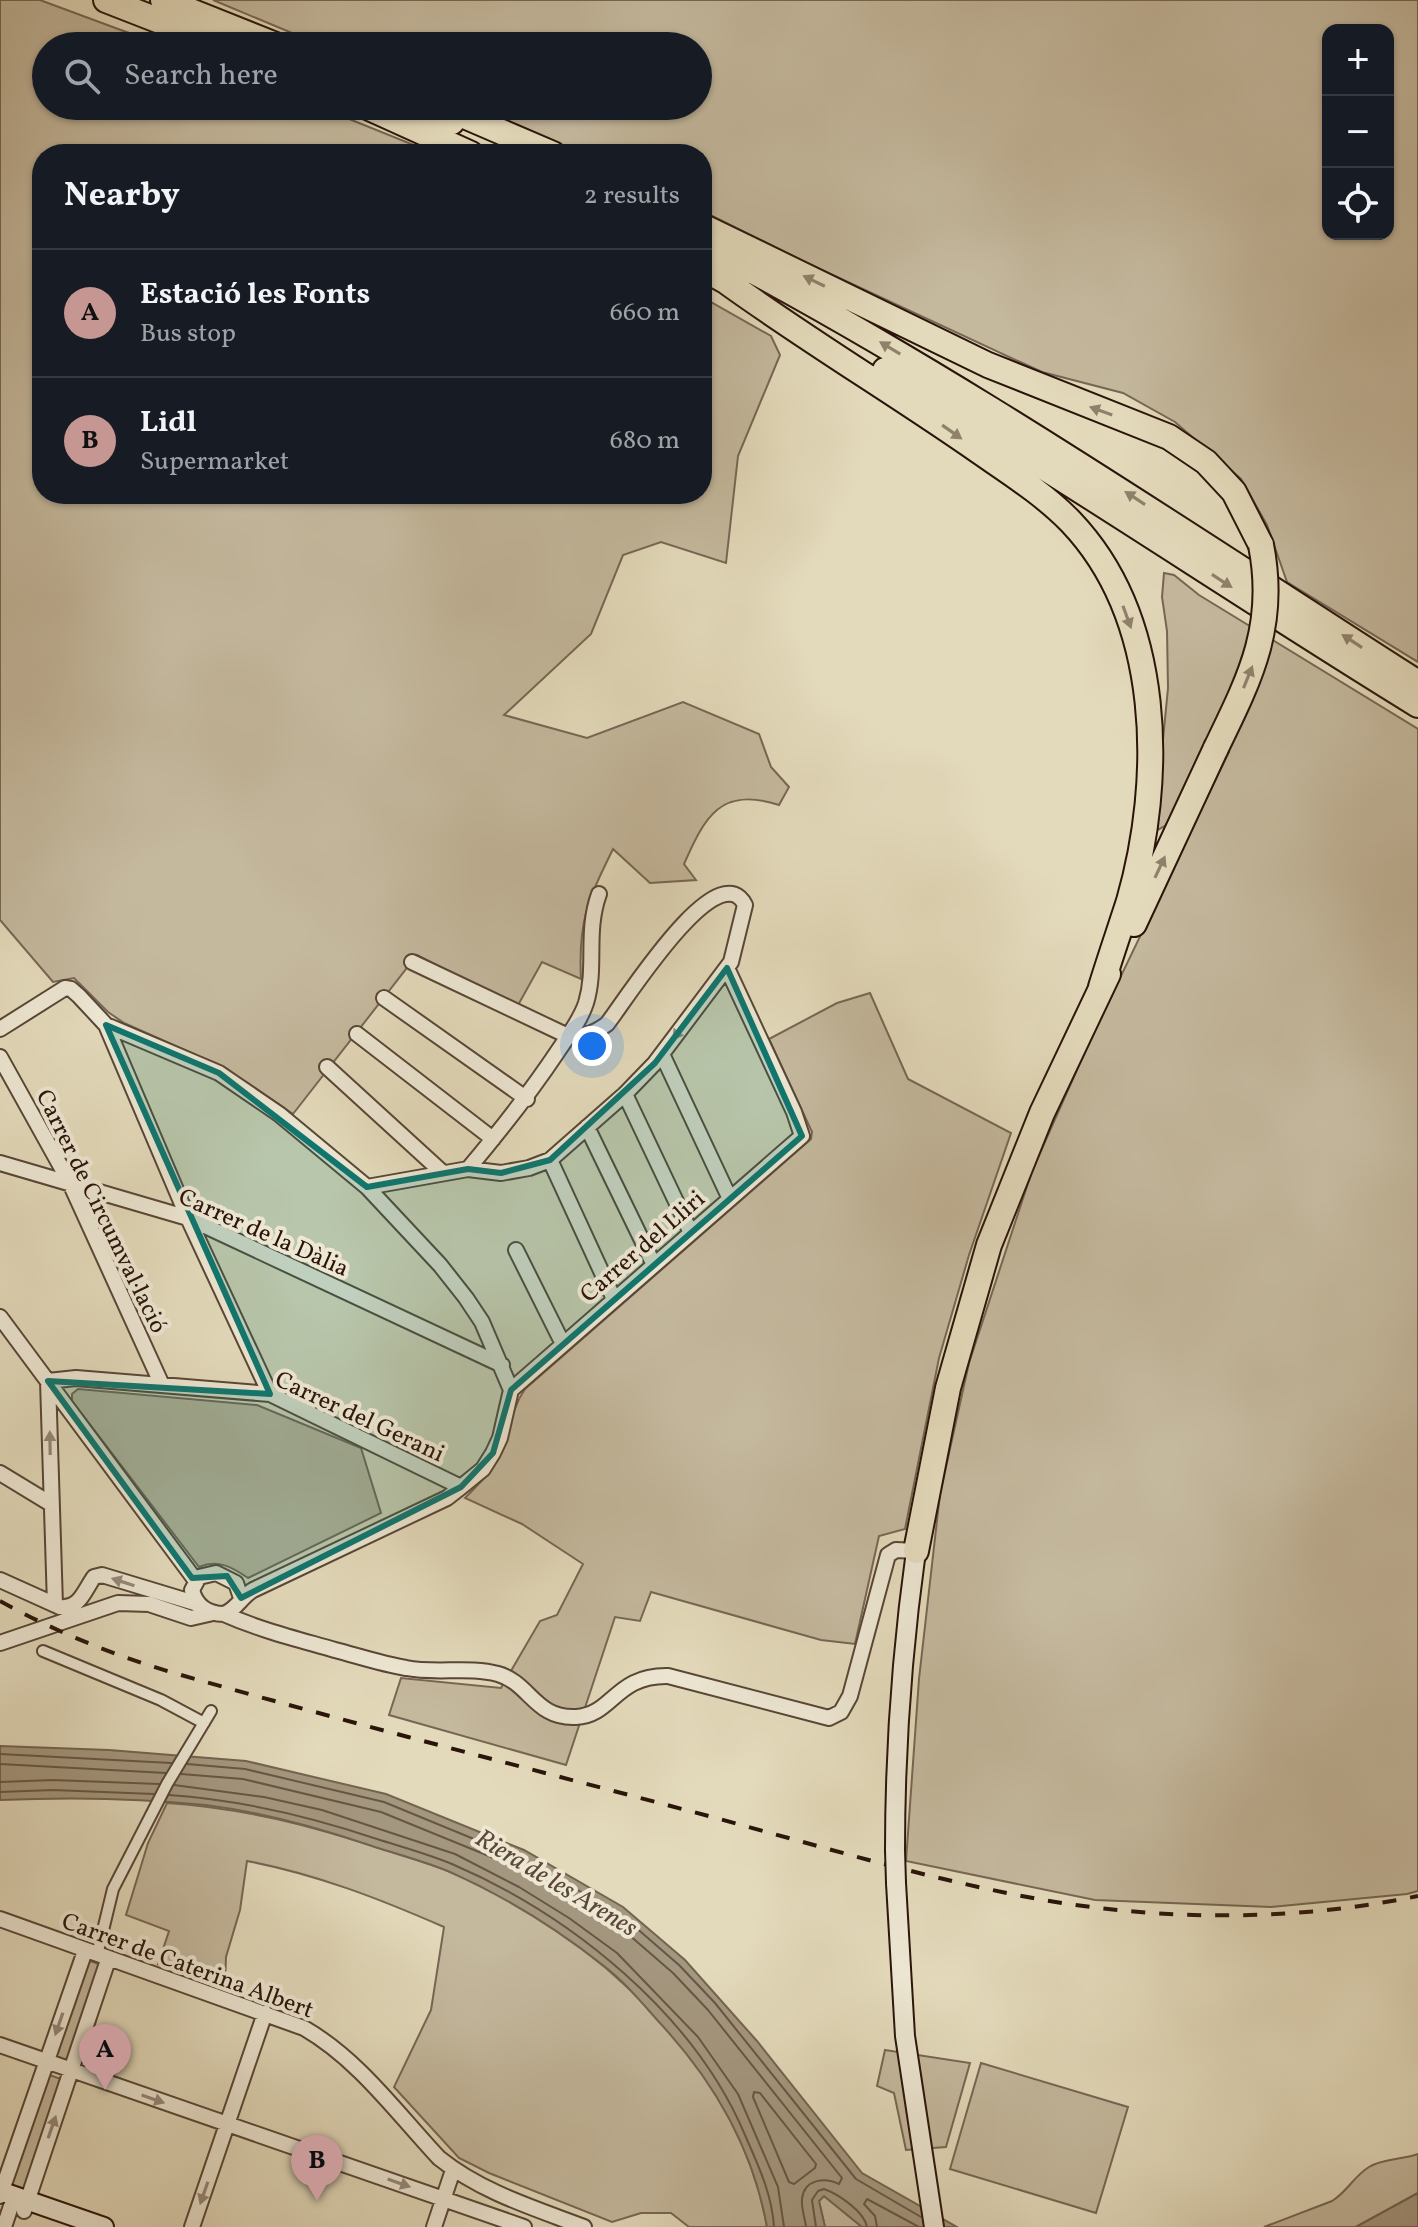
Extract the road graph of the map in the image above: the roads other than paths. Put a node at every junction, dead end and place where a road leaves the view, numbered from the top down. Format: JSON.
{"nodes":[{"id":1,"x":106,"y":0,"type":"edge"},
{"id":2,"x":163,"y":0,"type":"edge"},
{"id":3,"x":188,"y":32,"type":"edge"},
{"id":4,"x":243,"y":32,"type":"edge"},
{"id":5,"x":396,"y":120,"type":"edge"},
{"id":6,"x":448,"y":120,"type":"edge"},
{"id":7,"x":474,"y":120,"type":"edge"},
{"id":8,"x":449,"y":144,"type":"edge"},
{"id":9,"x":499,"y":144,"type":"edge"},
{"id":10,"x":530,"y":144,"type":"edge"},
{"id":11,"x":712,"y":231,"type":"edge"},
{"id":12,"x":712,"y":249,"type":"edge"},
{"id":13,"x":712,"y":273,"type":"edge"},
{"id":14,"x":724,"y":280,"type":"junction"},
{"id":15,"x":1418,"y":683,"type":"edge"},
{"id":16,"x":1418,"y":705,"type":"edge"},
{"id":17,"x":599,"y":894,"type":"dead end"},
{"id":18,"x":412,"y":962,"type":"dead end"},
{"id":19,"x":727,"y":968,"type":"junction"},
{"id":20,"x":1101,"y":987,"type":"junction"},
{"id":21,"x":384,"y":998,"type":"dead end"},
{"id":22,"x":106,"y":1025,"type":"junction"},
{"id":23,"x":0,"y":1029,"type":"edge"},
{"id":24,"x":357,"y":1034,"type":"dead end"},
{"id":25,"x":568,"y":1036,"type":"junction"},
{"id":26,"x":662,"y":1054,"type":"junction"},
{"id":27,"x":0,"y":1057,"type":"edge"},
{"id":28,"x":327,"y":1067,"type":"dead end"},
{"id":29,"x":625,"y":1094,"type":"junction"},
{"id":30,"x":527,"y":1099,"type":"junction"},
{"id":31,"x":587,"y":1127,"type":"junction"},
{"id":32,"x":493,"y":1139,"type":"junction"},
{"id":33,"x":550,"y":1160,"type":"junction"},
{"id":34,"x":0,"y":1163,"type":"edge"},
{"id":35,"x":468,"y":1169,"type":"junction"},
{"id":36,"x":443,"y":1173,"type":"junction"},
{"id":37,"x":70,"y":1183,"type":"junction"},
{"id":38,"x":367,"y":1187,"type":"junction"},
{"id":39,"x":730,"y":1199,"type":"junction"},
{"id":40,"x":188,"y":1218,"type":"junction"},
{"id":41,"x":691,"y":1233,"type":"junction"},
{"id":42,"x":516,"y":1250,"type":"dead end"},
{"id":43,"x":654,"y":1265,"type":"junction"},
{"id":44,"x":614,"y":1299,"type":"junction"},
{"id":45,"x":0,"y":1317,"type":"edge"},
{"id":46,"x":563,"y":1344,"type":"junction"},
{"id":47,"x":502,"y":1365,"type":"junction"},
{"id":48,"x":48,"y":1381,"type":"junction"},
{"id":49,"x":162,"y":1385,"type":"junction"},
{"id":50,"x":511,"y":1390,"type":"junction"},
{"id":51,"x":270,"y":1394,"type":"junction"},
{"id":52,"x":0,"y":1473,"type":"edge"},
{"id":53,"x":461,"y":1487,"type":"junction"},
{"id":54,"x":51,"y":1504,"type":"junction"},
{"id":55,"x":916,"y":1551,"type":"junction"},
{"id":56,"x":0,"y":1580,"type":"edge"},
{"id":57,"x":196,"y":1581,"type":"junction"},
{"id":58,"x":241,"y":1598,"type":"junction"},
{"id":59,"x":198,"y":1604,"type":"junction"},
{"id":60,"x":55,"y":1605,"type":"junction"},
{"id":61,"x":218,"y":1614,"type":"junction"},
{"id":62,"x":0,"y":1643,"type":"edge"},
{"id":63,"x":43,"y":1651,"type":"dead end"},
{"id":64,"x":211,"y":1711,"type":"dead end"},
{"id":65,"x":203,"y":1726,"type":"junction"},
{"id":66,"x":0,"y":1919,"type":"edge"},
{"id":67,"x":96,"y":1955,"type":"junction"},
{"id":68,"x":265,"y":2013,"type":"junction"},
{"id":69,"x":0,"y":2045,"type":"edge"},
{"id":70,"x":46,"y":2062,"type":"junction"},
{"id":71,"x":71,"y":2071,"type":"junction"},
{"id":72,"x":227,"y":2124,"type":"junction"},
{"id":73,"x":453,"y":2170,"type":"junction"},
{"id":74,"x":443,"y":2198,"type":"junction"},
{"id":75,"x":9,"y":2200,"type":"edge"},
{"id":76,"x":4,"y":2227,"type":"edge"},
{"id":77,"x":71,"y":2227,"type":"edge"},
{"id":78,"x":104,"y":2227,"type":"edge"},
{"id":79,"x":192,"y":2227,"type":"edge"},
{"id":80,"x":434,"y":2227,"type":"edge"},
{"id":81,"x":524,"y":2227,"type":"edge"},
{"id":82,"x":584,"y":2227,"type":"edge"},
{"id":83,"x":934,"y":2227,"type":"edge"}],
"edges":[{"from":1,"to":3,"type":"highway"},
{"from":2,"to":4,"type":"highway"},
{"from":5,"to":8,"type":"highway"},
{"from":6,"to":9,"type":"highway"},
{"from":7,"to":10,"type":"highway"},
{"from":20,"to":11,"type":"highway","one_way":true,"bridge":true},
{"from":15,"to":12,"type":"highway","one_way":true},
{"from":13,"to":14,"type":"highway"},
{"from":14,"to":16,"type":"highway","one_way":true},
{"from":14,"to":20,"type":"highway","one_way":true},
{"from":17,"to":25,"type":"street"},
{"from":18,"to":25,"type":"street"},
{"from":19,"to":25,"type":"street"},
{"from":19,"to":26,"type":"street","one_way":true},
{"from":19,"to":39,"type":"street","name":"Carrer del Lliri"},
{"from":20,"to":55,"type":"highway"},
{"from":21,"to":30,"type":"street"},
{"from":22,"to":23,"type":"street"},
{"from":22,"to":38,"type":"street"},
{"from":22,"to":40,"type":"street"},
{"from":24,"to":32,"type":"street"},
{"from":25,"to":30,"type":"street"},
{"from":26,"to":29,"type":"street"},
{"from":26,"to":39,"type":"street"},
{"from":27,"to":37,"type":"street","name":"Carrer de Circumval·lació"},
{"from":28,"to":36,"type":"street"},
{"from":29,"to":31,"type":"street"},
{"from":29,"to":41,"type":"street"},
{"from":30,"to":32,"type":"street"},
{"from":31,"to":33,"type":"street"},
{"from":31,"to":43,"type":"street"},
{"from":32,"to":35,"type":"street"},
{"from":33,"to":35,"type":"street"},
{"from":33,"to":44,"type":"street"},
{"from":34,"to":37,"type":"street","name":"Carrer de la Dàlia"},
{"from":35,"to":36,"type":"street"},
{"from":36,"to":38,"type":"street"},
{"from":37,"to":40,"type":"street","name":"Carrer de la Dàlia"},
{"from":37,"to":49,"type":"street","name":"Carrer de Circumval·lació"},
{"from":38,"to":47,"type":"street"},
{"from":39,"to":41,"type":"street","name":"Carrer del Lliri"},
{"from":40,"to":47,"type":"street","name":"Carrer de la Dàlia"},
{"from":40,"to":51,"type":"street"},
{"from":41,"to":43,"type":"street","name":"Carrer del Lliri"},
{"from":42,"to":46,"type":"street"},
{"from":43,"to":44,"type":"street","name":"Carrer del Lliri"},
{"from":44,"to":46,"type":"street","name":"Carrer del Lliri"},
{"from":45,"to":48,"type":"street"},
{"from":46,"to":50,"type":"street","name":"Carrer del Lliri"},
{"from":47,"to":50,"type":"street"},
{"from":48,"to":49,"type":"street","name":"Carrer del Gerani"},
{"from":54,"to":48,"type":"street","one_way":true},
{"from":48,"to":57,"type":"street"},
{"from":49,"to":51,"type":"street","name":"Carrer del Gerani"},
{"from":50,"to":53,"type":"street"},
{"from":51,"to":53,"type":"street","name":"Carrer del Gerani"},
{"from":52,"to":54,"type":"street"},
{"from":53,"to":58,"type":"street"},
{"from":54,"to":60,"type":"street"},
{"from":55,"to":61,"type":"street"},
{"from":55,"to":83,"type":"main road","bridge":true},
{"from":56,"to":60,"type":"street"},
{"from":57,"to":58,"type":"street"},
{"from":57,"to":59,"type":"street"},
{"from":58,"to":61,"type":"street"},
{"from":59,"to":60,"type":"street","one_way":true},
{"from":59,"to":61,"type":"street"},
{"from":61,"to":62,"type":"street"},
{"from":63,"to":65,"type":"street"},
{"from":64,"to":65,"type":"street"},
{"from":65,"to":67,"type":"street"},
{"from":66,"to":67,"type":"street","name":"Carrer de Caterina Albert"},
{"from":67,"to":68,"type":"street","name":"Carrer de Caterina Albert"},
{"from":67,"to":70,"type":"street","one_way":true},
{"from":67,"to":71,"type":"street"},
{"from":68,"to":72,"type":"street"},
{"from":68,"to":73,"type":"street","name":"Carrer de Caterina Albert"},
{"from":69,"to":70,"type":"street"},
{"from":70,"to":71,"type":"street"},
{"from":70,"to":75,"type":"street"},
{"from":71,"to":72,"type":"street","one_way":true},
{"from":75,"to":71,"type":"street","one_way":true},
{"from":72,"to":74,"type":"street","one_way":true},
{"from":72,"to":79,"type":"street","one_way":true},
{"from":73,"to":74,"type":"street"},
{"from":73,"to":82,"type":"street","name":"Carrer de Caterina Albert"},
{"from":74,"to":80,"type":"street"},
{"from":74,"to":81,"type":"street"},
{"from":75,"to":76,"type":"street"},
{"from":75,"to":77,"type":"main road"},
{"from":75,"to":78,"type":"main road"}]}
